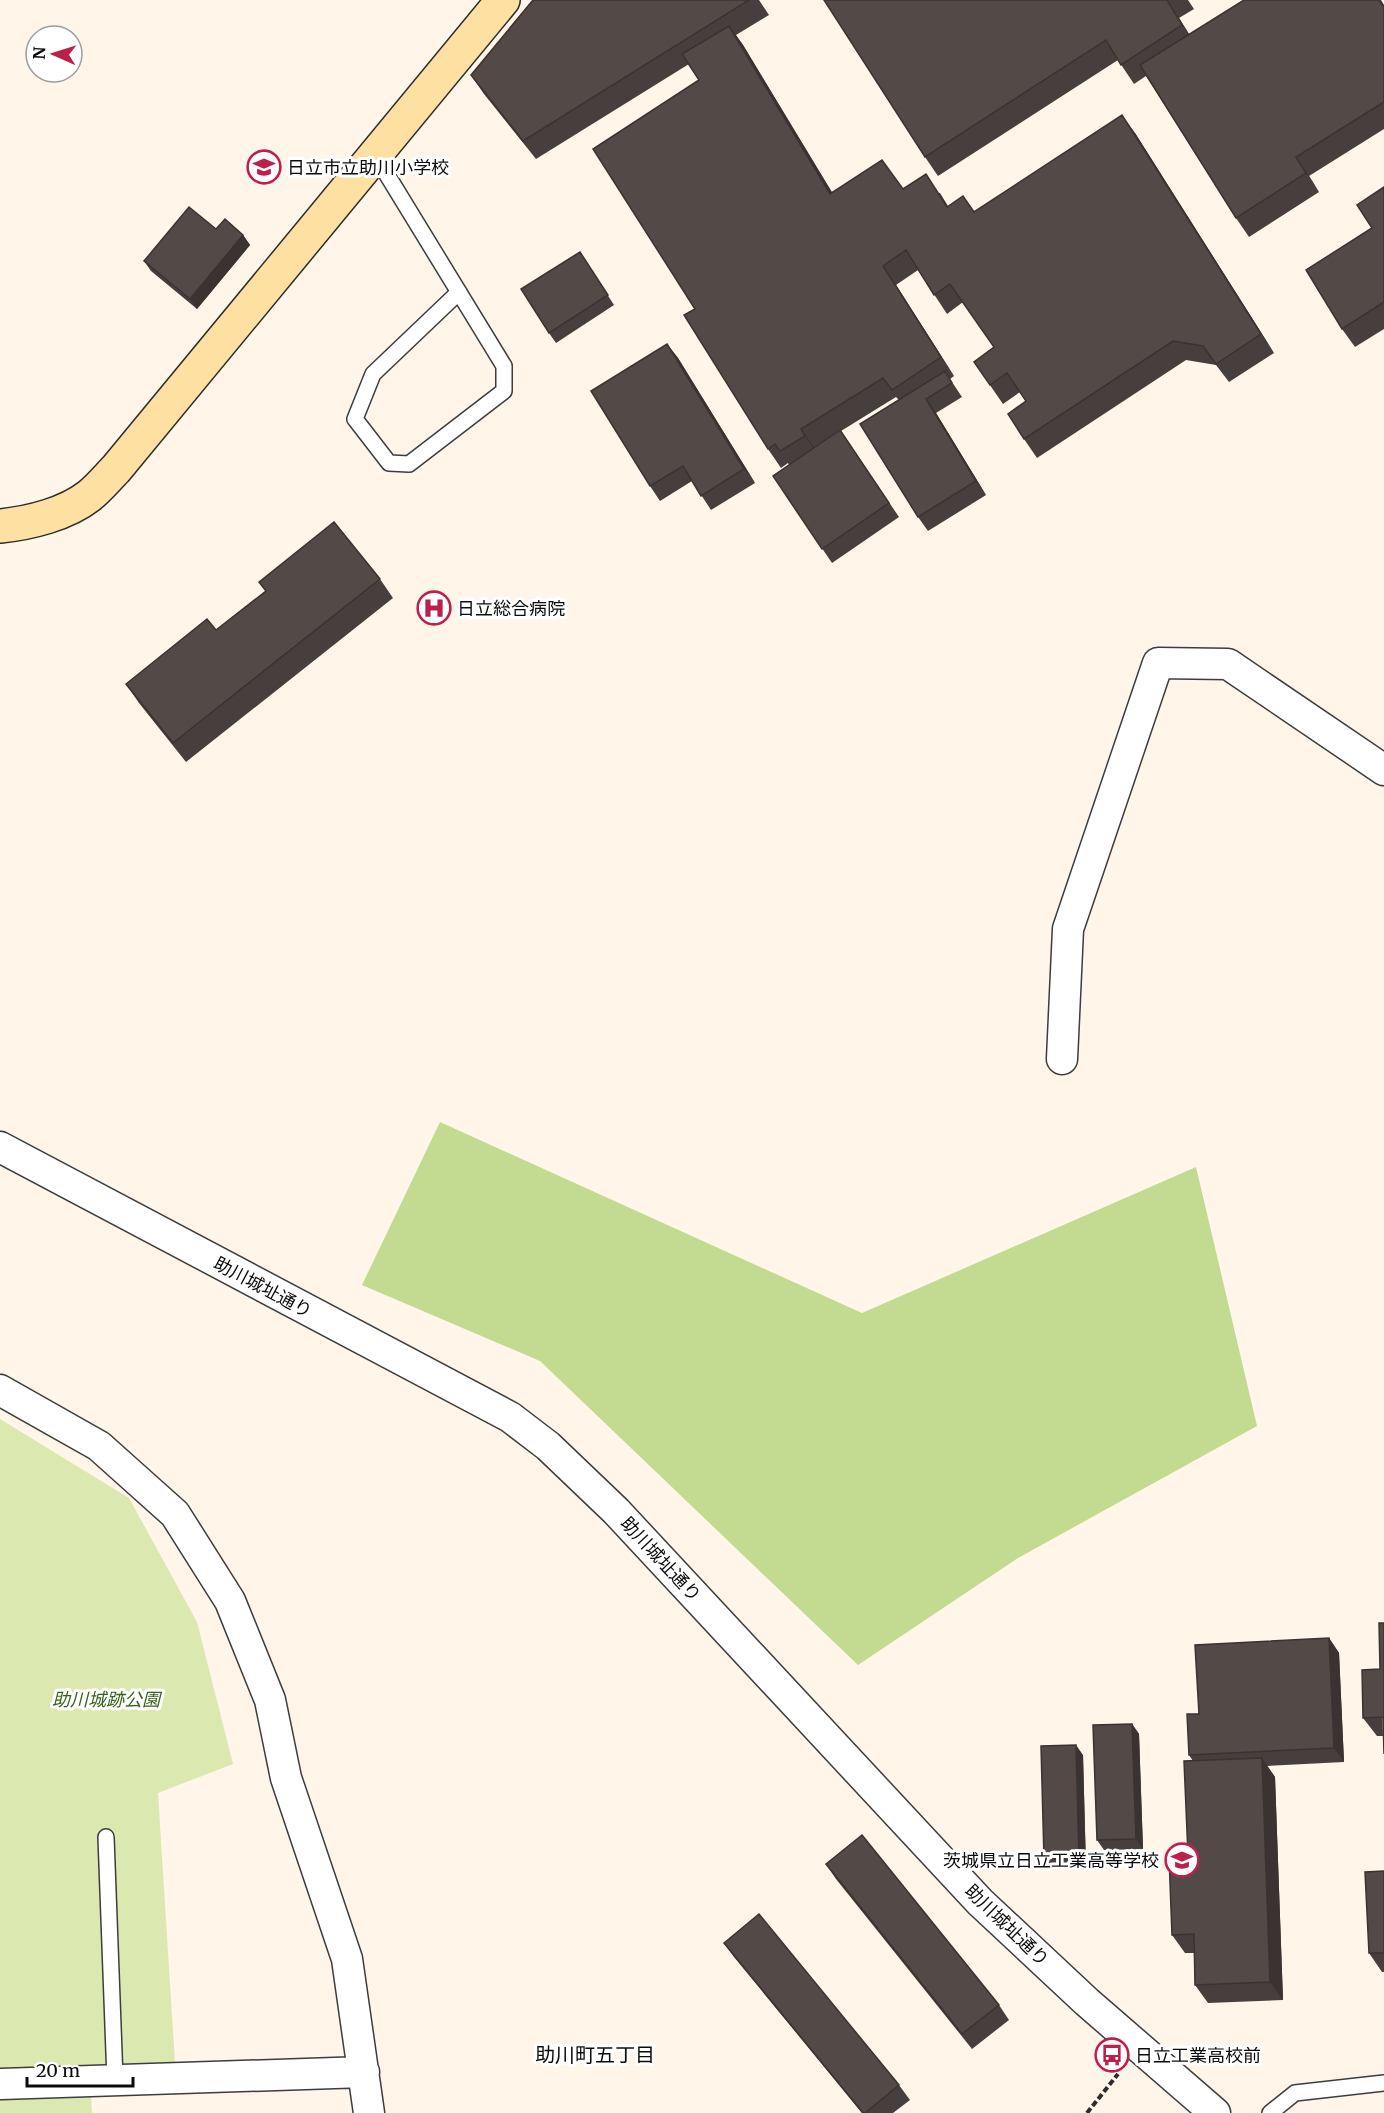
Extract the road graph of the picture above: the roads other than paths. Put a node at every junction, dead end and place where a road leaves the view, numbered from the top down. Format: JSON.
{"nodes":[{"id":1,"x":503,"y":0,"type":"edge"},
{"id":2,"x":375,"y":155,"type":"junction"},
{"id":3,"x":459,"y":292,"type":"junction"},
{"id":4,"x":0,"y":526,"type":"edge"},
{"id":5,"x":1384,"y":770,"type":"edge"},
{"id":6,"x":1062,"y":1059,"type":"dead end"},
{"id":7,"x":0,"y":1147,"type":"edge"},
{"id":8,"x":0,"y":1390,"type":"edge"},
{"id":9,"x":106,"y":1837,"type":"dead end"},
{"id":10,"x":364,"y":2072,"type":"junction"},
{"id":11,"x":115,"y":2080,"type":"junction"},
{"id":12,"x":1384,"y":2083,"type":"edge"},
{"id":13,"x":1,"y":2084,"type":"edge"},
{"id":14,"x":369,"y":2113,"type":"edge"},
{"id":15,"x":1215,"y":2113,"type":"edge"},
{"id":16,"x":1270,"y":2113,"type":"edge"}],
"edges":[{"from":1,"to":2,"type":"street"},
{"from":2,"to":3,"type":"lane"},
{"from":2,"to":4,"type":"street"},
{"from":3,"to":3,"type":"lane"},
{"from":5,"to":6,"type":"street"},
{"from":7,"to":15,"type":"street","name":"助川城址通り"},
{"from":8,"to":10,"type":"street"},
{"from":9,"to":11,"type":"lane"},
{"from":10,"to":11,"type":"street"},
{"from":10,"to":14,"type":"street"},
{"from":11,"to":13,"type":"street"},
{"from":12,"to":16,"type":"lane"}]}
